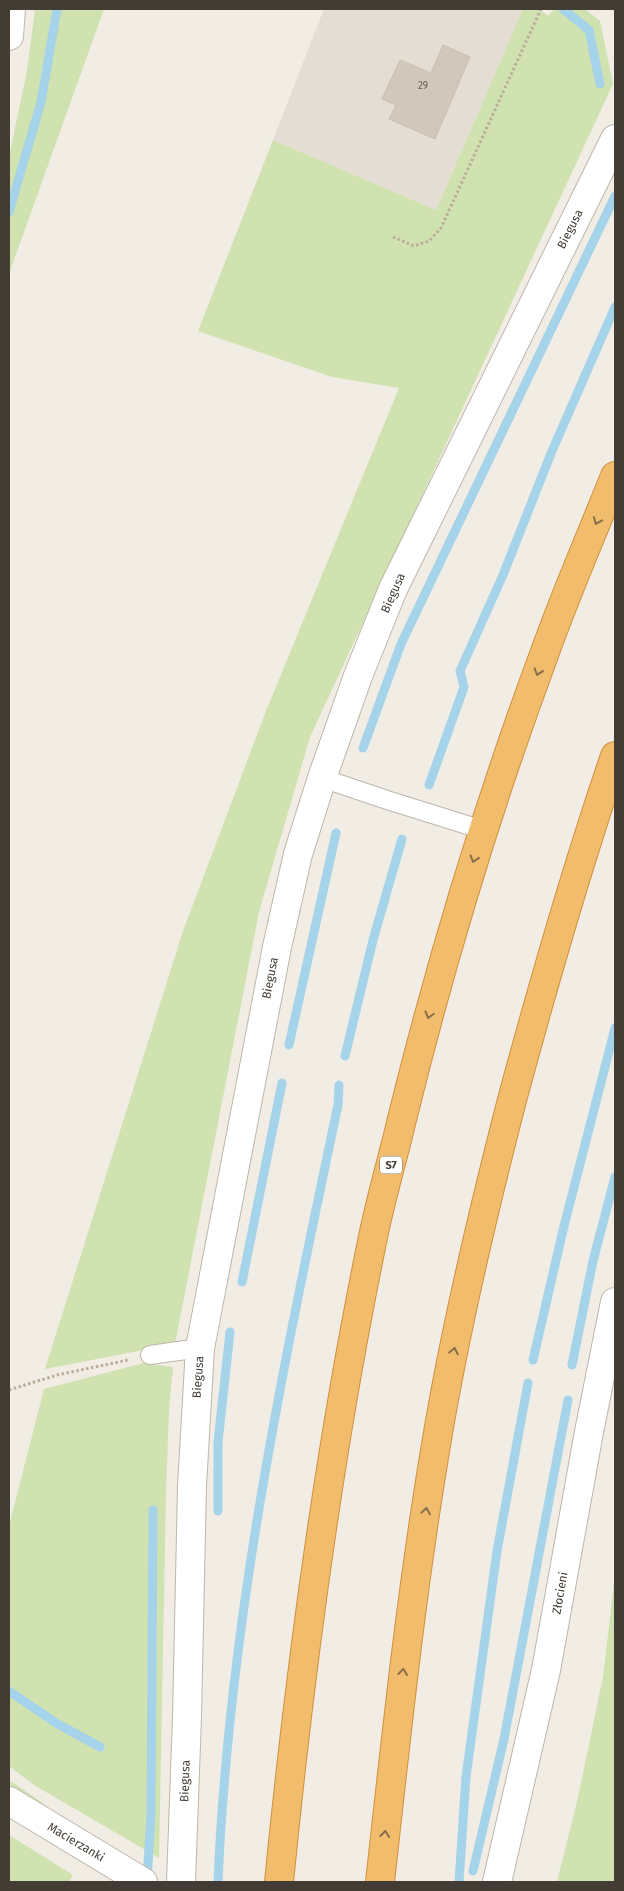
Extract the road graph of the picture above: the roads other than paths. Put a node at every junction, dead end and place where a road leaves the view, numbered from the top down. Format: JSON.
{"nodes":[{"id":1,"x":11,"y":9,"type":"edge"},
{"id":2,"x":9,"y":36,"type":"edge"},
{"id":3,"x":615,"y":139,"type":"edge"},
{"id":4,"x":615,"y":476,"type":"edge"},
{"id":5,"x":615,"y":756,"type":"edge"},
{"id":6,"x":322,"y":778,"type":"junction"},
{"id":7,"x":483,"y":830,"type":"junction"},
{"id":8,"x":615,"y":1302,"type":"edge"},
{"id":9,"x":200,"y":1348,"type":"junction"},
{"id":10,"x":150,"y":1355,"type":"road end"},
{"id":11,"x":9,"y":1802,"type":"edge"},
{"id":12,"x":134,"y":1877,"type":"edge"},
{"id":13,"x":181,"y":1882,"type":"edge"},
{"id":14,"x":279,"y":1882,"type":"edge"},
{"id":15,"x":380,"y":1882,"type":"edge"},
{"id":16,"x":497,"y":1882,"type":"edge"}],
"edges":[{"from":1,"to":2,"type":"street"},
{"from":3,"to":6,"type":"street","name":"Biegusa"},
{"from":4,"to":7,"type":"highway","number":"S7","one_way":true},
{"from":15,"to":5,"type":"highway","one_way":true},
{"from":6,"to":7,"type":"lane"},
{"from":6,"to":9,"type":"street","name":"Biegusa"},
{"from":7,"to":14,"type":"highway","number":"S7","one_way":true},
{"from":8,"to":16,"type":"street","name":"Złocieni"},
{"from":9,"to":10,"type":"lane"},
{"from":9,"to":13,"type":"street","name":"Biegusa"},
{"from":11,"to":12,"type":"street","name":"Macierzanki"}]}
